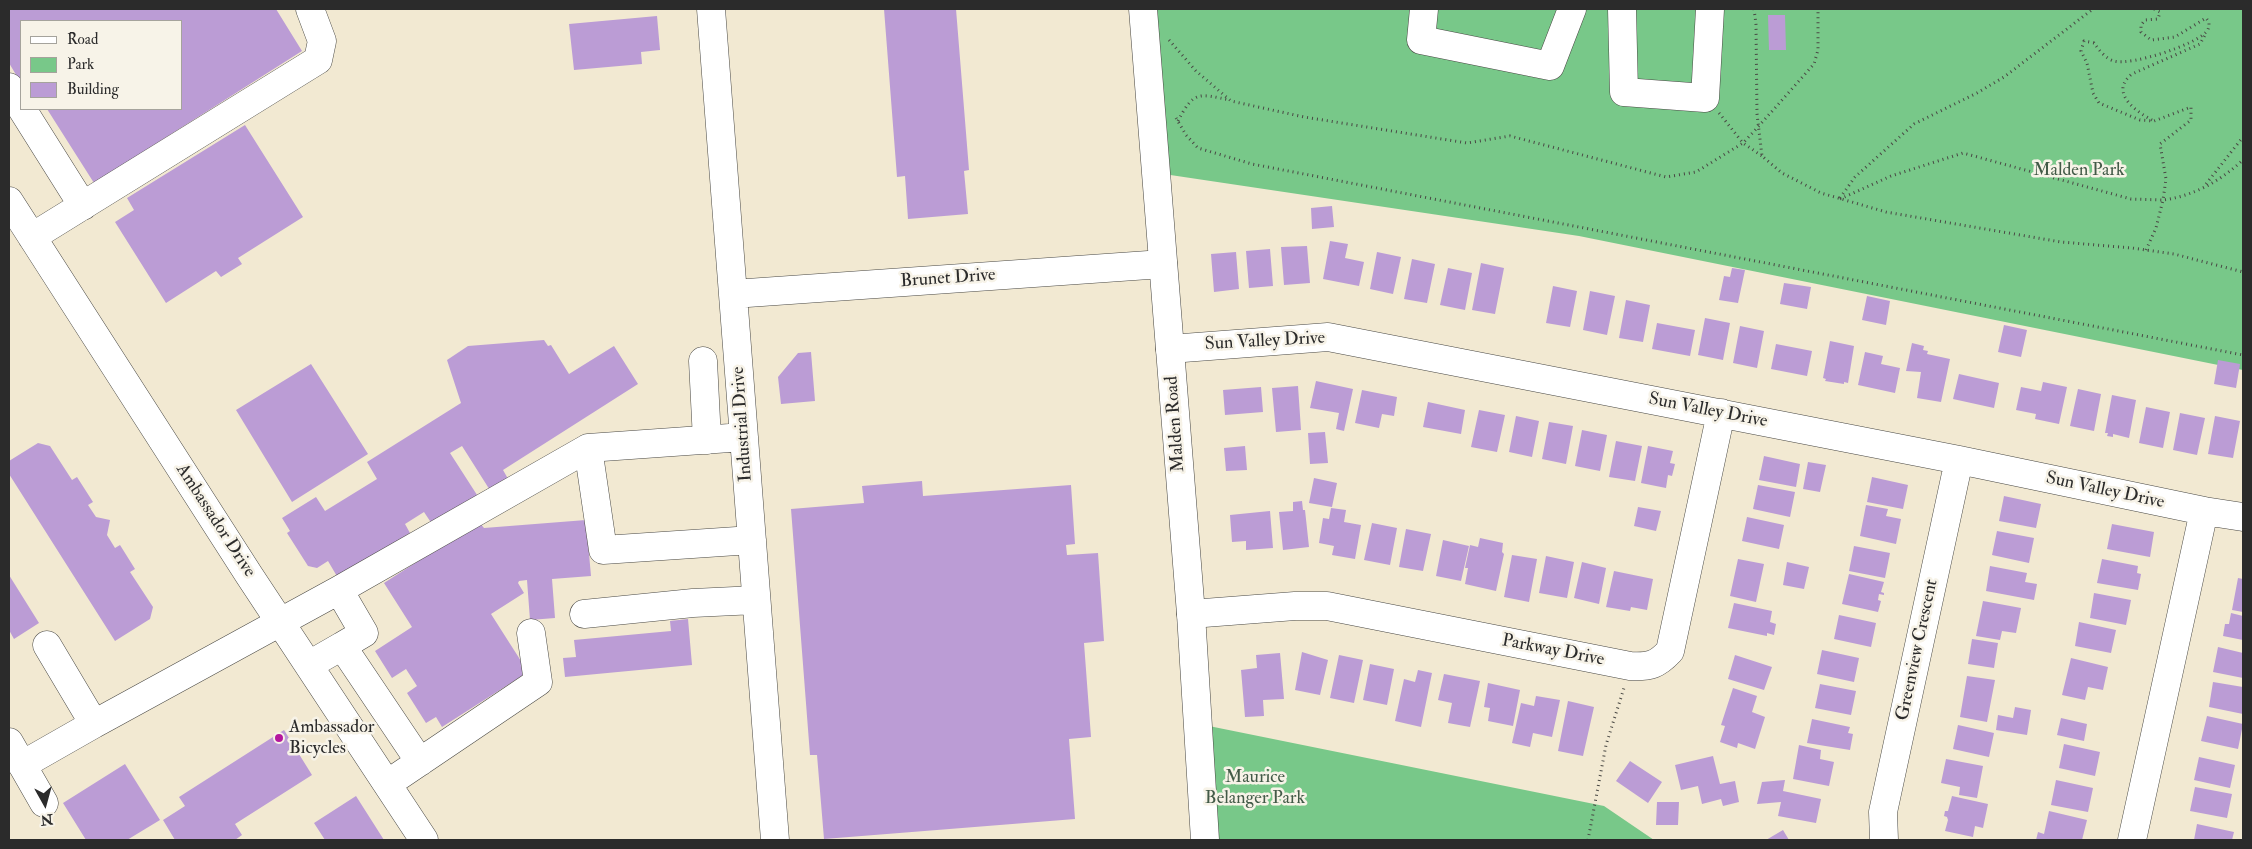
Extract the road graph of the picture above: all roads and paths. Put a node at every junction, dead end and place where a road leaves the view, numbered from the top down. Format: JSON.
{"nodes":[{"id":1,"x":310,"y":9,"type":"edge"},
{"id":2,"x":711,"y":9,"type":"edge"},
{"id":3,"x":1143,"y":9,"type":"edge"},
{"id":4,"x":1424,"y":9,"type":"edge"},
{"id":5,"x":1572,"y":9,"type":"edge"},
{"id":6,"x":1622,"y":9,"type":"edge"},
{"id":7,"x":1710,"y":9,"type":"edge"},
{"id":8,"x":1754,"y":9,"type":"edge"},
{"id":9,"x":1818,"y":9,"type":"edge"},
{"id":10,"x":2093,"y":9,"type":"edge"},
{"id":11,"x":2154,"y":9,"type":"edge"},
{"id":12,"x":1163,"y":33,"type":"dead end"},
{"id":13,"x":2205,"y":34,"type":"junction"},
{"id":14,"x":9,"y":87,"type":"edge"},
{"id":15,"x":1705,"y":98,"type":"junction"},
{"id":16,"x":1231,"y":100,"type":"junction"},
{"id":17,"x":20,"y":105,"type":"edge"},
{"id":18,"x":23,"y":110,"type":"edge"},
{"id":19,"x":1174,"y":116,"type":"dead end"},
{"id":20,"x":1178,"y":121,"type":"junction"},
{"id":21,"x":2154,"y":121,"type":"junction"},
{"id":22,"x":1758,"y":128,"type":"junction"},
{"id":23,"x":2243,"y":137,"type":"edge"},
{"id":24,"x":1743,"y":143,"type":"junction"},
{"id":25,"x":1762,"y":156,"type":"junction"},
{"id":26,"x":2243,"y":160,"type":"edge"},
{"id":27,"x":2204,"y":186,"type":"junction"},
{"id":28,"x":1840,"y":199,"type":"junction"},
{"id":29,"x":2163,"y":200,"type":"junction"},
{"id":30,"x":9,"y":201,"type":"edge"},
{"id":31,"x":83,"y":206,"type":"junction"},
{"id":32,"x":32,"y":237,"type":"junction"},
{"id":33,"x":2146,"y":250,"type":"junction"},
{"id":34,"x":1163,"y":264,"type":"junction"},
{"id":35,"x":2243,"y":272,"type":"edge"},
{"id":36,"x":733,"y":294,"type":"junction"},
{"id":37,"x":1170,"y":349,"type":"junction"},
{"id":38,"x":2243,"y":355,"type":"edge"},
{"id":39,"x":703,"y":362,"type":"dead end"},
{"id":40,"x":1721,"y":414,"type":"junction"},
{"id":41,"x":744,"y":438,"type":"junction"},
{"id":42,"x":707,"y":440,"type":"junction"},
{"id":43,"x":588,"y":448,"type":"junction"},
{"id":44,"x":1959,"y":460,"type":"junction"},
{"id":45,"x":2204,"y":511,"type":"junction"},
{"id":46,"x":2243,"y":517,"type":"edge"},
{"id":47,"x":752,"y":540,"type":"junction"},
{"id":48,"x":339,"y":590,"type":"junction"},
{"id":49,"x":756,"y":600,"type":"junction"},
{"id":50,"x":584,"y":614,"type":"dead end"},
{"id":51,"x":1190,"y":614,"type":"junction"},
{"id":52,"x":280,"y":622,"type":"junction"},
{"id":53,"x":531,"y":632,"type":"dead end"},
{"id":54,"x":47,"y":645,"type":"dead end"},
{"id":55,"x":342,"y":646,"type":"junction"},
{"id":56,"x":309,"y":665,"type":"junction"},
{"id":57,"x":1630,"y":666,"type":"junction"},
{"id":58,"x":94,"y":724,"type":"junction"},
{"id":59,"x":15,"y":753,"type":"edge"},
{"id":60,"x":420,"y":762,"type":"junction"},
{"id":61,"x":387,"y":784,"type":"junction"},
{"id":62,"x":44,"y":803,"type":"dead end"},
{"id":63,"x":424,"y":840,"type":"edge"},
{"id":64,"x":775,"y":840,"type":"edge"},
{"id":65,"x":1205,"y":840,"type":"edge"},
{"id":66,"x":1588,"y":840,"type":"edge"},
{"id":67,"x":1884,"y":840,"type":"edge"},
{"id":68,"x":2132,"y":840,"type":"edge"}],
"edges":[{"from":1,"to":31,"type":"street"},
{"from":2,"to":36,"type":"street","name":"Industrial Drive"},
{"from":3,"to":34,"type":"street","name":"Malden Road"},
{"from":4,"to":5,"type":"street"},
{"from":6,"to":15,"type":"street"},
{"from":7,"to":15,"type":"street"},
{"from":8,"to":22,"type":"path"},
{"from":9,"to":22,"type":"path"},
{"from":10,"to":28,"type":"path"},
{"from":11,"to":13,"type":"path"},
{"from":12,"to":16,"type":"path"},
{"from":13,"to":21,"type":"path"},
{"from":13,"to":21,"type":"path"},
{"from":14,"to":17,"type":"street"},
{"from":15,"to":24,"type":"path"},
{"from":16,"to":20,"type":"path"},
{"from":16,"to":24,"type":"path"},
{"from":18,"to":31,"type":"street"},
{"from":19,"to":20,"type":"path"},
{"from":20,"to":38,"type":"path"},
{"from":21,"to":29,"type":"path"},
{"from":22,"to":24,"type":"path"},
{"from":22,"to":25,"type":"path"},
{"from":23,"to":27,"type":"path"},
{"from":24,"to":25,"type":"path"},
{"from":25,"to":28,"type":"path"},
{"from":26,"to":27,"type":"path"},
{"from":27,"to":29,"type":"path"},
{"from":28,"to":29,"type":"path"},
{"from":28,"to":33,"type":"path"},
{"from":29,"to":33,"type":"path"},
{"from":30,"to":32,"type":"street","name":"Ambassador Drive"},
{"from":31,"to":32,"type":"street"},
{"from":32,"to":52,"type":"street","name":"Ambassador Drive"},
{"from":33,"to":35,"type":"path"},
{"from":34,"to":36,"type":"street","name":"Brunet Drive"},
{"from":34,"to":37,"type":"street","name":"Malden Road"},
{"from":36,"to":41,"type":"street","name":"Industrial Drive"},
{"from":37,"to":40,"type":"street","name":"Sun Valley Drive"},
{"from":37,"to":51,"type":"street","name":"Malden Road"},
{"from":39,"to":42,"type":"street"},
{"from":40,"to":44,"type":"street","name":"Sun Valley Drive"},
{"from":40,"to":57,"type":"street","name":"Parkway Drive"},
{"from":41,"to":42,"type":"street"},
{"from":41,"to":47,"type":"street","name":"Industrial Drive"},
{"from":42,"to":43,"type":"street"},
{"from":43,"to":47,"type":"street"},
{"from":43,"to":48,"type":"street"},
{"from":44,"to":45,"type":"street","name":"Sun Valley Drive"},
{"from":44,"to":67,"type":"street","name":"Greenview Crescent"},
{"from":45,"to":46,"type":"street","name":"Sun Valley Drive"},
{"from":45,"to":68,"type":"street"},
{"from":47,"to":49,"type":"street","name":"Industrial Drive"},
{"from":48,"to":52,"type":"street"},
{"from":48,"to":55,"type":"street"},
{"from":49,"to":50,"type":"street"},
{"from":49,"to":64,"type":"street","name":"Industrial Drive"},
{"from":51,"to":57,"type":"street","name":"Parkway Drive"},
{"from":51,"to":65,"type":"street","name":"Malden Road"},
{"from":52,"to":56,"type":"street","name":"Ambassador Drive"},
{"from":52,"to":58,"type":"street"},
{"from":53,"to":60,"type":"street"},
{"from":54,"to":58,"type":"street"},
{"from":55,"to":56,"type":"street"},
{"from":55,"to":60,"type":"street"},
{"from":56,"to":61,"type":"street","name":"Ambassador Drive"},
{"from":57,"to":66,"type":"path"},
{"from":58,"to":59,"type":"street"},
{"from":59,"to":62,"type":"street"},
{"from":60,"to":61,"type":"street"},
{"from":61,"to":63,"type":"street","name":"Ambassador Drive"}]}
